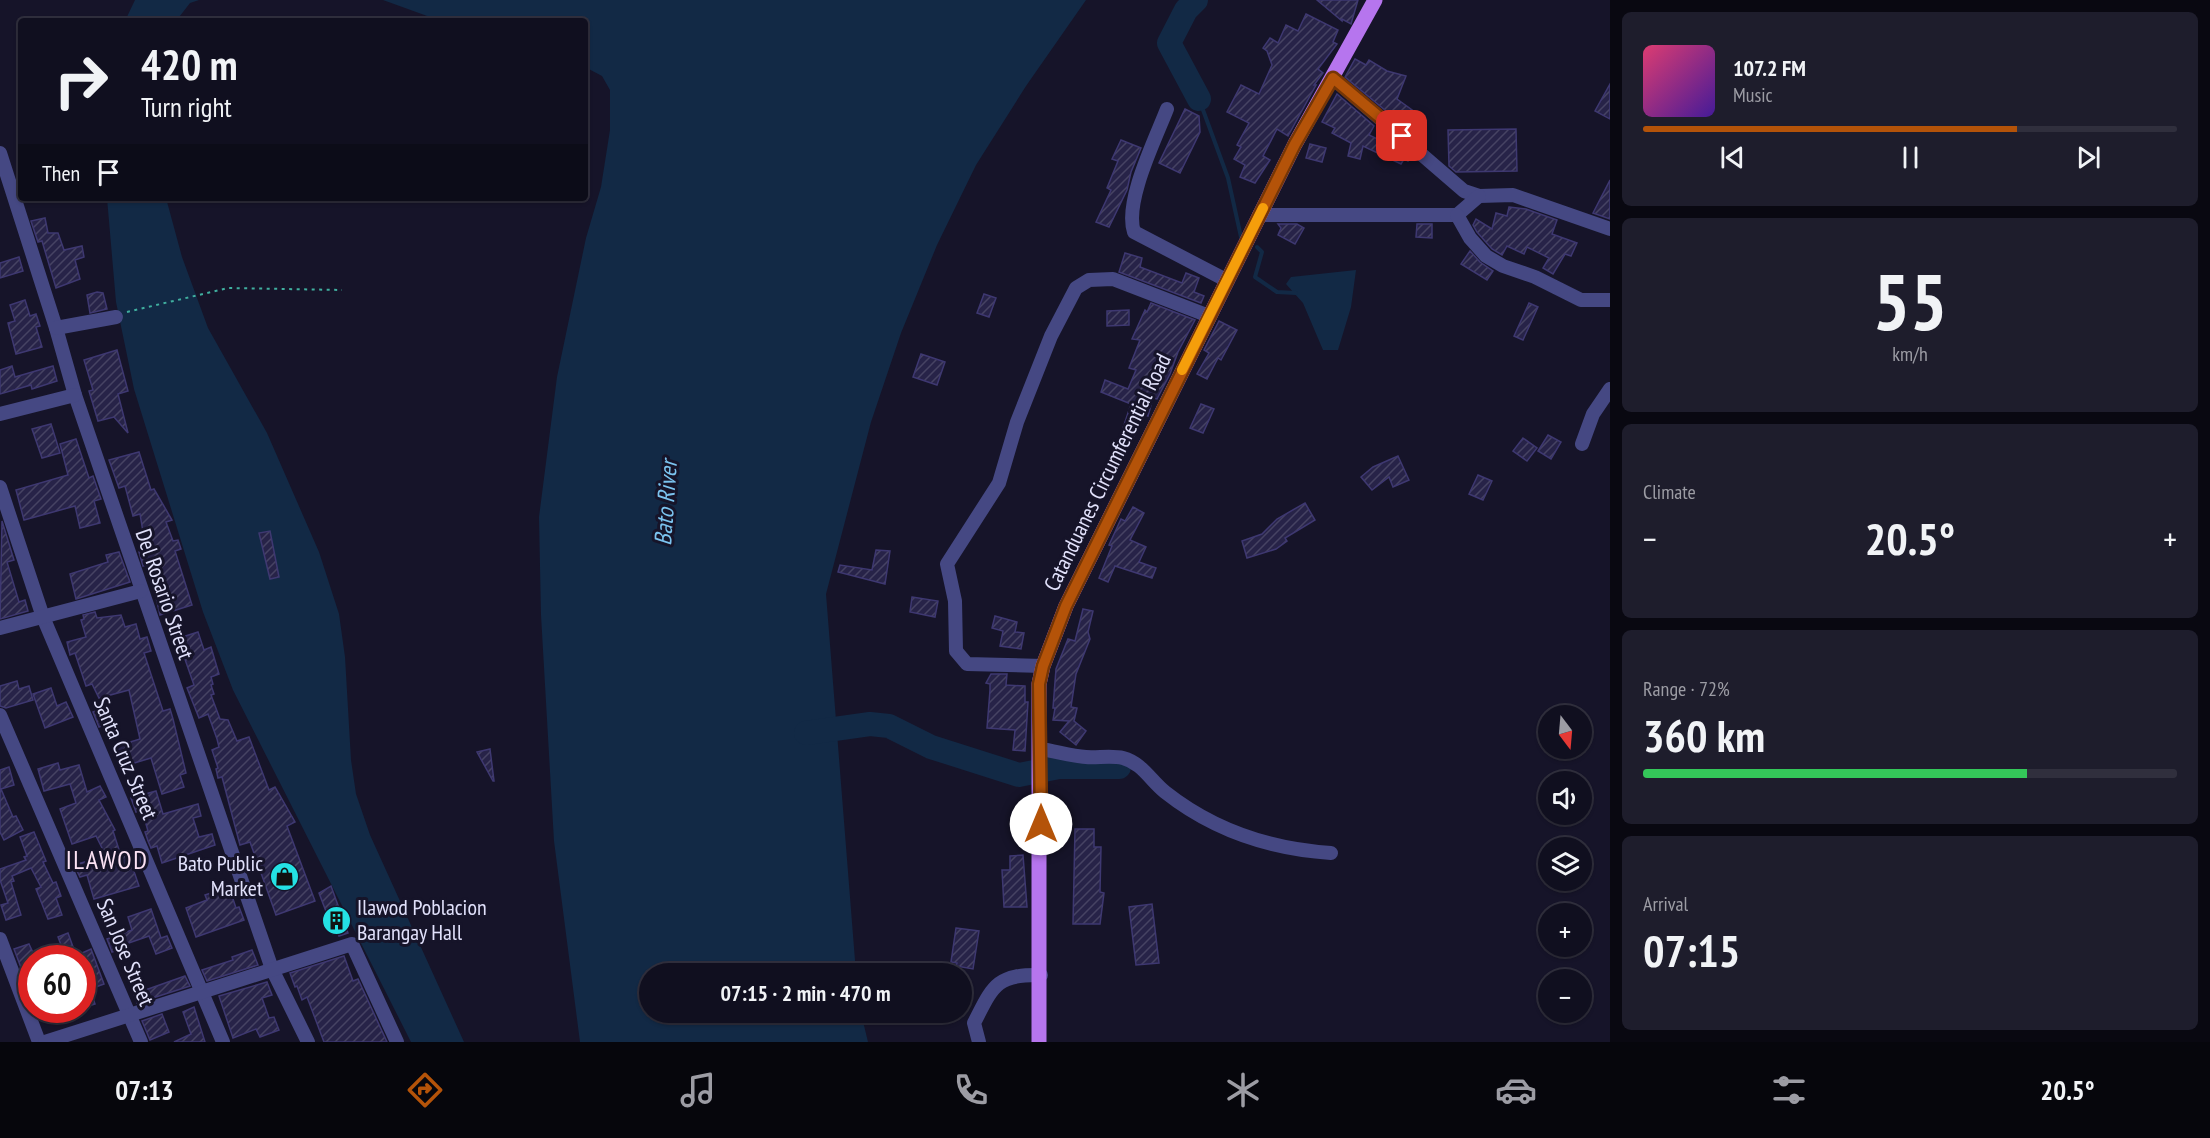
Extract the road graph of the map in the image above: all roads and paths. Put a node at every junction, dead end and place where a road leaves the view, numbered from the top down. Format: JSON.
{"nodes":[{"id":1,"x":1375,"y":0,"type":"edge"},
{"id":2,"x":1333,"y":78,"type":"junction"},
{"id":3,"x":1167,"y":109,"type":"dead end"},
{"id":4,"x":0,"y":153,"type":"edge"},
{"id":5,"x":1479,"y":196,"type":"junction"},
{"id":6,"x":1259,"y":215,"type":"junction"},
{"id":7,"x":1457,"y":215,"type":"junction"},
{"id":8,"x":1610,"y":229,"type":"edge"},
{"id":9,"x":1226,"y":280,"type":"junction"},
{"id":10,"x":342,"y":290,"type":"dead end"},
{"id":11,"x":1610,"y":300,"type":"edge"},
{"id":12,"x":119,"y":315,"type":"joint"},
{"id":13,"x":1209,"y":316,"type":"junction"},
{"id":14,"x":56,"y":328,"type":"junction"},
{"id":15,"x":1610,"y":389,"type":"edge"},
{"id":16,"x":75,"y":395,"type":"junction"},
{"id":17,"x":0,"y":414,"type":"edge"},
{"id":18,"x":1582,"y":444,"type":"dead end"},
{"id":19,"x":0,"y":487,"type":"edge"},
{"id":20,"x":141,"y":591,"type":"junction"},
{"id":21,"x":44,"y":617,"type":"junction"},
{"id":22,"x":0,"y":628,"type":"edge"},
{"id":23,"x":1043,"y":666,"type":"junction"},
{"id":24,"x":0,"y":715,"type":"edge"},
{"id":25,"x":1040,"y":749,"type":"junction"},
{"id":26,"x":1331,"y":853,"type":"dead end"},
{"id":27,"x":0,"y":939,"type":"edge"},
{"id":28,"x":272,"y":969,"type":"junction"},
{"id":29,"x":1041,"y":975,"type":"junction"},
{"id":30,"x":202,"y":992,"type":"junction"},
{"id":31,"x":131,"y":1014,"type":"junction"},
{"id":32,"x":39,"y":1042,"type":"edge"},
{"id":33,"x":45,"y":1042,"type":"edge"},
{"id":34,"x":141,"y":1042,"type":"edge"},
{"id":35,"x":223,"y":1042,"type":"edge"},
{"id":36,"x":308,"y":1042,"type":"edge"},
{"id":37,"x":397,"y":1042,"type":"edge"},
{"id":38,"x":979,"y":1042,"type":"edge"},
{"id":39,"x":1039,"y":1042,"type":"edge"}],
"edges":[{"from":1,"to":2,"type":"main road","name":"Catanduanes Circumferential Road"},
{"from":2,"to":5,"type":"street"},
{"from":2,"to":6,"type":"main road","name":"Catanduanes Circumferential Road"},
{"from":3,"to":9,"type":"street"},
{"from":4,"to":14,"type":"street","name":"Del Rosario Street"},
{"from":5,"to":7,"type":"street"},
{"from":5,"to":8,"type":"street"},
{"from":6,"to":7,"type":"street"},
{"from":6,"to":9,"type":"main road","name":"Catanduanes Circumferential Road"},
{"from":7,"to":11,"type":"street"},
{"from":9,"to":13,"type":"main road","name":"Catanduanes Circumferential Road"},
{"from":10,"to":12,"type":"path"},
{"from":12,"to":14,"type":"street"},
{"from":13,"to":23,"type":"main road","name":"Catanduanes Circumferential Road"},
{"from":13,"to":23,"type":"street"},
{"from":14,"to":16,"type":"street","name":"Del Rosario Street"},
{"from":15,"to":18,"type":"street"},
{"from":16,"to":17,"type":"street"},
{"from":16,"to":20,"type":"street","name":"Del Rosario Street"},
{"from":19,"to":21,"type":"street","name":"Santa Cruz Street"},
{"from":20,"to":21,"type":"street"},
{"from":20,"to":28,"type":"street","name":"Del Rosario Street"},
{"from":21,"to":22,"type":"street"},
{"from":21,"to":30,"type":"street","name":"Santa Cruz Street"},
{"from":23,"to":25,"type":"main road","name":"Catanduanes Circumferential Road"},
{"from":24,"to":31,"type":"street","name":"San Jose Street"},
{"from":25,"to":26,"type":"street"},
{"from":25,"to":29,"type":"main road","name":"Catanduanes Circumferential Road"},
{"from":27,"to":32,"type":"street"},
{"from":28,"to":30,"type":"street"},
{"from":28,"to":36,"type":"street","name":"Del Rosario Street"},
{"from":28,"to":37,"type":"street"},
{"from":29,"to":38,"type":"street"},
{"from":29,"to":39,"type":"main road","name":"Catanduanes Circumferential Road"},
{"from":30,"to":31,"type":"street"},
{"from":30,"to":35,"type":"street","name":"Santa Cruz Street"},
{"from":31,"to":33,"type":"street"},
{"from":31,"to":34,"type":"street","name":"San Jose Street"}]}
